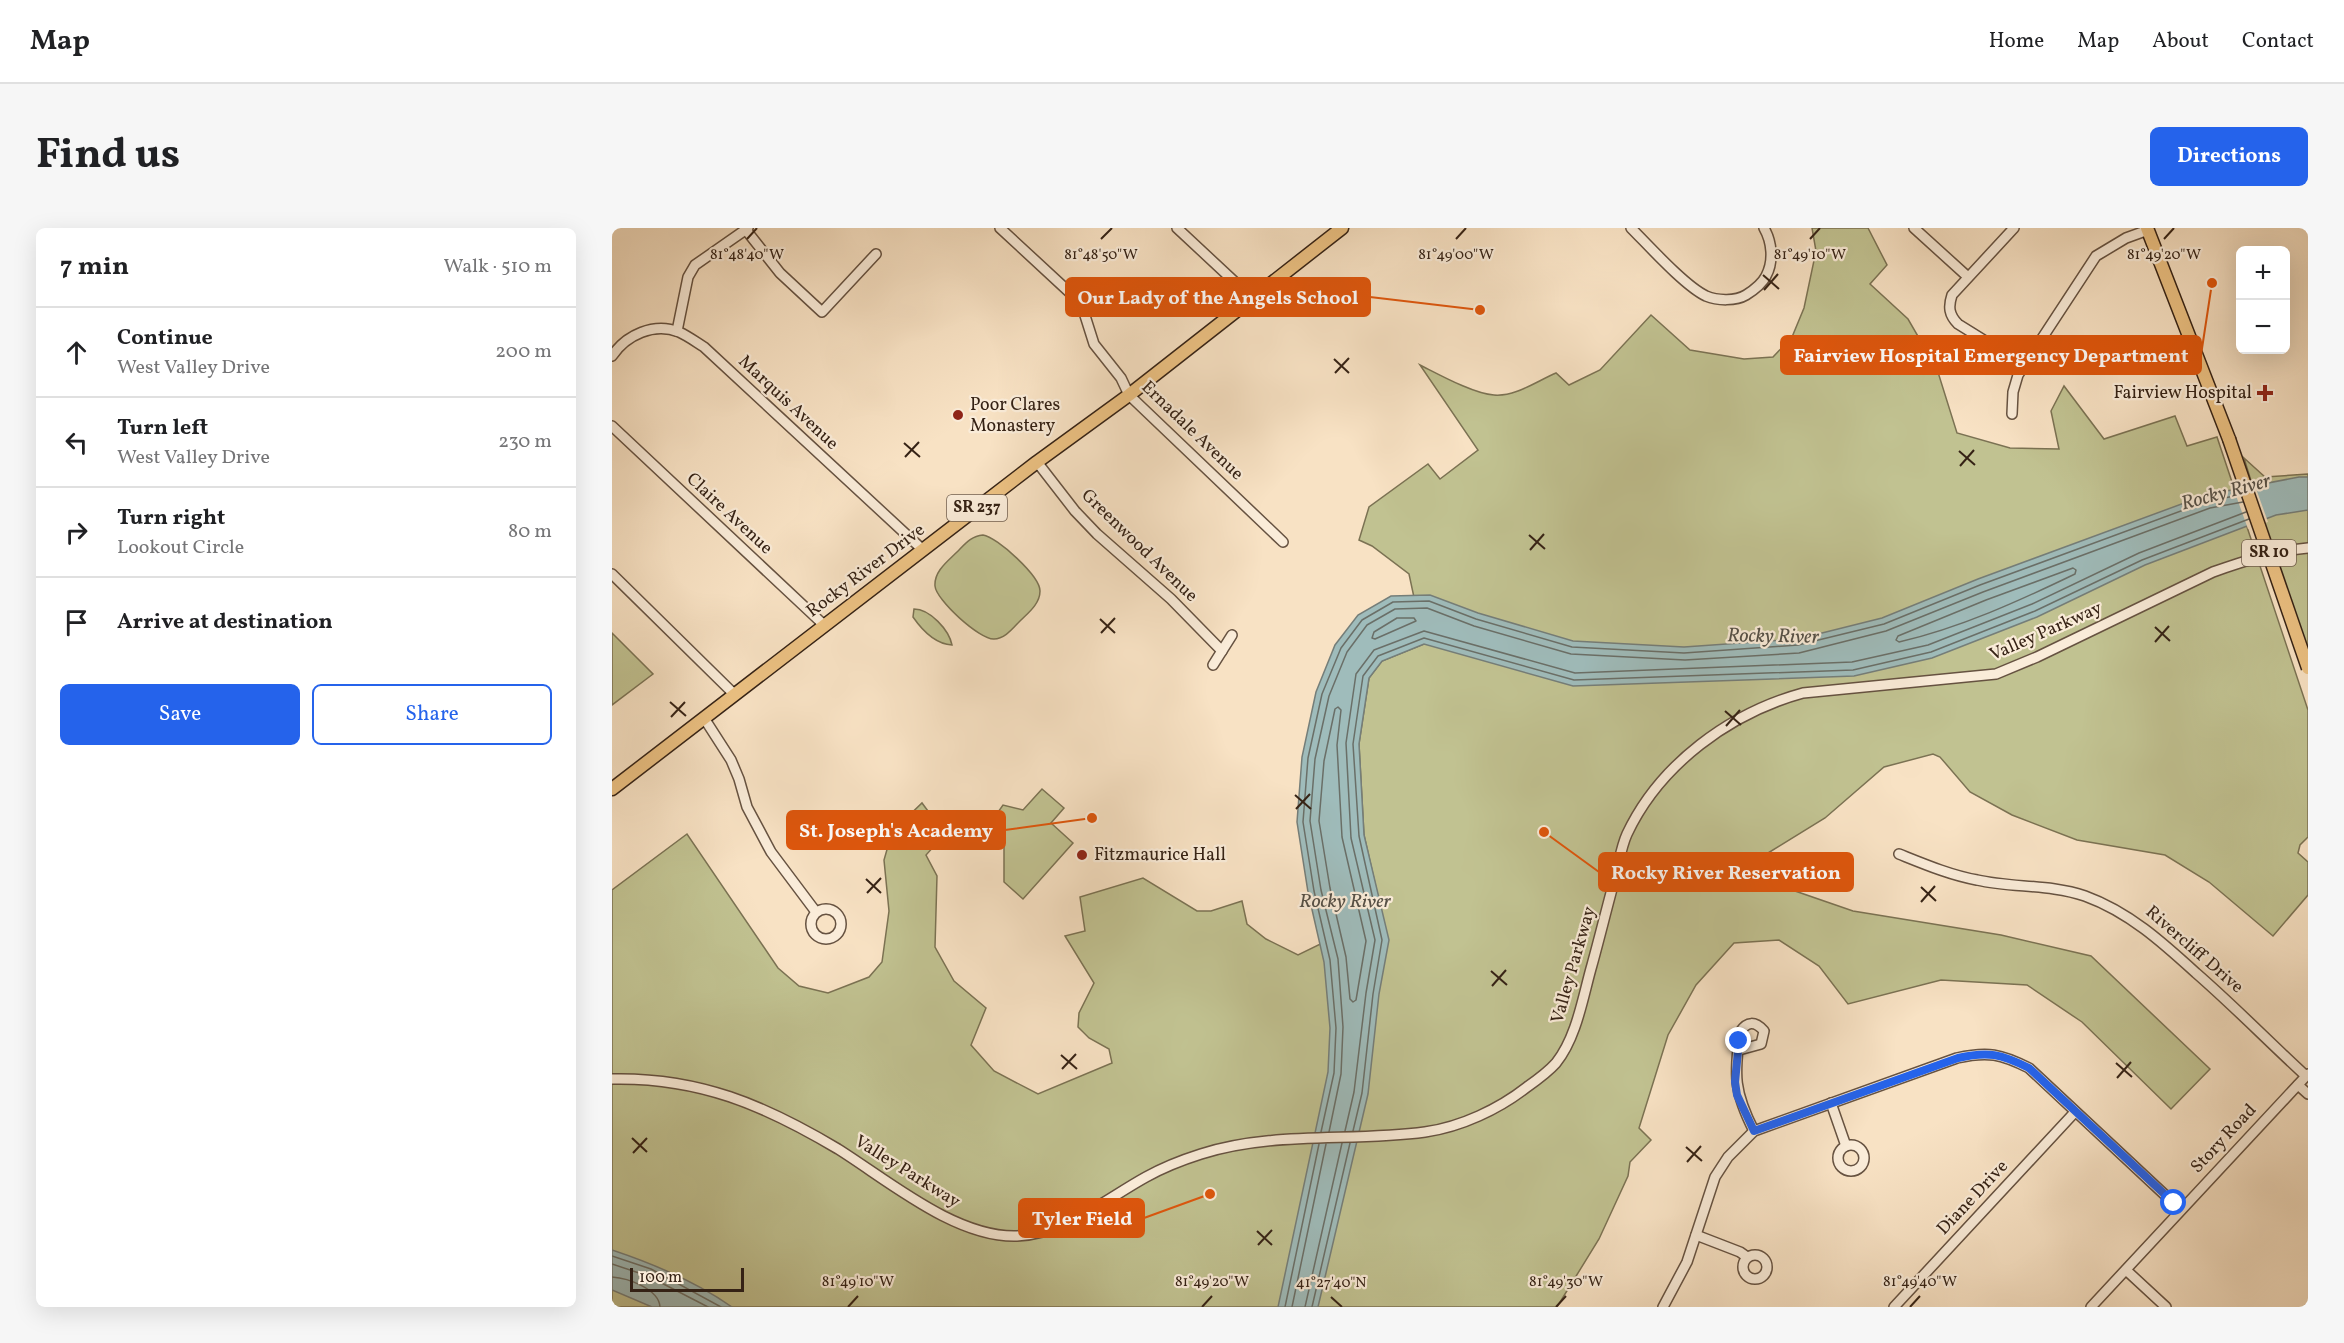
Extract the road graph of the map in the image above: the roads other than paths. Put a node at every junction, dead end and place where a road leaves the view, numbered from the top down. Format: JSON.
{"nodes":[{"id":1,"x":1000,"y":228,"type":"edge"},
{"id":2,"x":1177,"y":228,"type":"edge"},
{"id":3,"x":1342,"y":228,"type":"edge"},
{"id":4,"x":1631,"y":228,"type":"edge"},
{"id":5,"x":1764,"y":228,"type":"edge"},
{"id":6,"x":1914,"y":228,"type":"edge"},
{"id":7,"x":2014,"y":228,"type":"edge"},
{"id":8,"x":747,"y":229,"type":"edge"},
{"id":9,"x":2148,"y":229,"type":"edge"},
{"id":10,"x":876,"y":254,"type":"dead end"},
{"id":11,"x":1968,"y":277,"type":"junction"},
{"id":12,"x":1252,"y":298,"type":"junction"},
{"id":13,"x":677,"y":331,"type":"junction"},
{"id":14,"x":614,"y":353,"type":"edge"},
{"id":15,"x":2024,"y":364,"type":"junction"},
{"id":16,"x":1129,"y":395,"type":"junction"},
{"id":17,"x":2012,"y":414,"type":"dead end"},
{"id":18,"x":612,"y":426,"type":"edge"},
{"id":19,"x":1037,"y":462,"type":"junction"},
{"id":20,"x":1283,"y":542,"type":"dead end"},
{"id":21,"x":2308,"y":548,"type":"edge"},
{"id":22,"x":922,"y":550,"type":"junction"},
{"id":23,"x":612,"y":574,"type":"edge"},
{"id":24,"x":824,"y":625,"type":"junction"},
{"id":25,"x":1232,"y":635,"type":"dead end"},
{"id":26,"x":1222,"y":651,"type":"junction"},
{"id":27,"x":1213,"y":665,"type":"dead end"},
{"id":28,"x":2308,"y":668,"type":"edge"},
{"id":29,"x":734,"y":694,"type":"junction"},
{"id":30,"x":704,"y":718,"type":"junction"},
{"id":31,"x":612,"y":789,"type":"edge"},
{"id":32,"x":1899,"y":854,"type":"dead end"},
{"id":33,"x":816,"y":912,"type":"dead end"},
{"id":34,"x":1739,"y":1050,"type":"dead end"},
{"id":35,"x":2307,"y":1075,"type":"edge"},
{"id":36,"x":612,"y":1079,"type":"edge"},
{"id":37,"x":2298,"y":1085,"type":"junction"},
{"id":38,"x":2308,"y":1094,"type":"edge"},
{"id":39,"x":1832,"y":1103,"type":"junction"},
{"id":40,"x":2075,"y":1112,"type":"junction"},
{"id":41,"x":1754,"y":1131,"type":"junction"},
{"id":42,"x":1846,"y":1146,"type":"dead end"},
{"id":43,"x":2181,"y":1209,"type":"junction"},
{"id":44,"x":1696,"y":1235,"type":"junction"},
{"id":45,"x":1747,"y":1257,"type":"dead end"},
{"id":46,"x":2126,"y":1270,"type":"junction"},
{"id":47,"x":1663,"y":1307,"type":"edge"},
{"id":48,"x":1894,"y":1307,"type":"edge"},
{"id":49,"x":2091,"y":1307,"type":"edge"},
{"id":50,"x":2166,"y":1307,"type":"edge"}],
"edges":[{"from":1,"to":16,"type":"street","name":"Ernadale Avenue"},
{"from":2,"to":12,"type":"street"},
{"from":3,"to":12,"type":"main road","name":"Rocky River Drive","number":"SR 237"},
{"from":4,"to":5,"type":"street"},
{"from":6,"to":11,"type":"street"},
{"from":7,"to":11,"type":"street"},
{"from":8,"to":10,"type":"street"},
{"from":8,"to":13,"type":"street"},
{"from":9,"to":15,"type":"street"},
{"from":9,"to":28,"type":"main road","number":"SR 10","bridge":true},
{"from":11,"to":15,"type":"street"},
{"from":12,"to":16,"type":"main road","name":"Rocky River Drive","number":"SR 237"},
{"from":13,"to":14,"type":"street","name":"Marquis Avenue"},
{"from":13,"to":22,"type":"street","name":"Marquis Avenue"},
{"from":15,"to":17,"type":"street"},
{"from":16,"to":19,"type":"main road","name":"Rocky River Drive","number":"SR 237"},
{"from":16,"to":20,"type":"street","name":"Ernadale Avenue"},
{"from":18,"to":24,"type":"street","name":"Claire Avenue"},
{"from":19,"to":22,"type":"main road","name":"Rocky River Drive","number":"SR 237"},
{"from":19,"to":26,"type":"street","name":"Greenwood Avenue"},
{"from":21,"to":36,"type":"street","name":"Valley Parkway"},
{"from":22,"to":24,"type":"main road","name":"Rocky River Drive","number":"SR 237"},
{"from":23,"to":29,"type":"street"},
{"from":24,"to":29,"type":"main road","name":"Rocky River Drive","number":"SR 237"},
{"from":25,"to":26,"type":"street"},
{"from":26,"to":27,"type":"street"},
{"from":29,"to":30,"type":"main road","name":"Rocky River Drive","number":"SR 237"},
{"from":30,"to":31,"type":"main road","name":"Rocky River Drive","number":"SR 237"},
{"from":30,"to":33,"type":"street"},
{"from":32,"to":35,"type":"street","name":"Rivercliff Drive"},
{"from":34,"to":41,"type":"street"},
{"from":35,"to":37,"type":"street","name":"Story Road"},
{"from":37,"to":38,"type":"street"},
{"from":37,"to":43,"type":"street","name":"Story Road"},
{"from":39,"to":40,"type":"street"},
{"from":39,"to":41,"type":"street"},
{"from":39,"to":42,"type":"street"},
{"from":40,"to":43,"type":"street"},
{"from":40,"to":48,"type":"street","name":"Diane Drive"},
{"from":41,"to":44,"type":"street"},
{"from":43,"to":46,"type":"street","name":"Story Road"},
{"from":44,"to":45,"type":"street"},
{"from":44,"to":47,"type":"street"},
{"from":46,"to":49,"type":"street","name":"Story Road"},
{"from":46,"to":50,"type":"street"}]}
